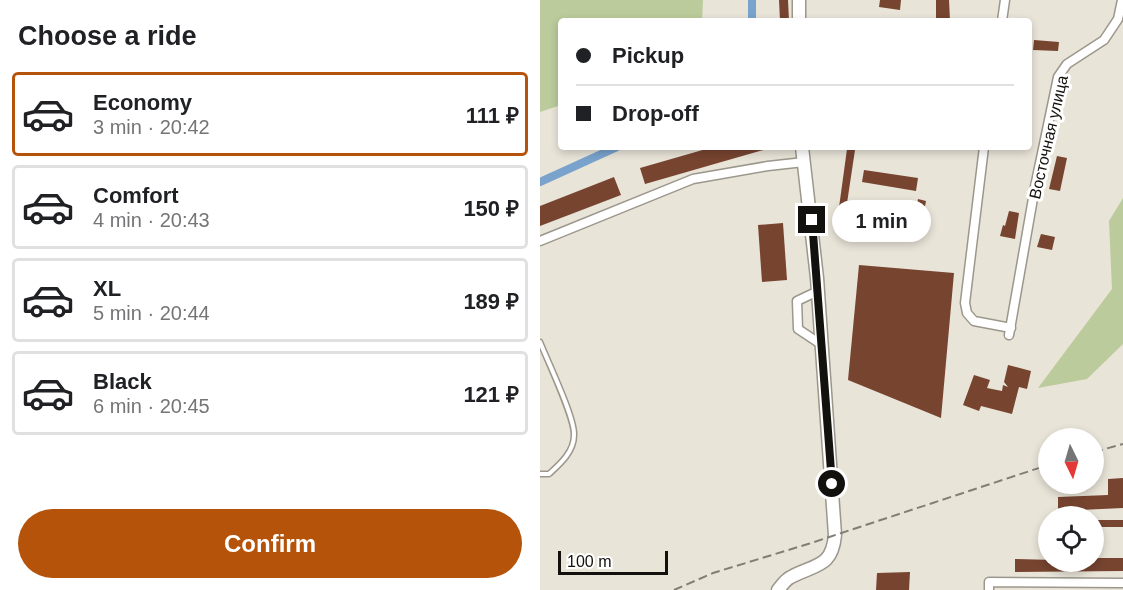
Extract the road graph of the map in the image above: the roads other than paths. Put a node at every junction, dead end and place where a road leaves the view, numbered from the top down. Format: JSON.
{"nodes":[{"id":1,"x":799,"y":0,"type":"edge"},
{"id":2,"x":1005,"y":0,"type":"edge"},
{"id":3,"x":1122,"y":0,"type":"edge"},
{"id":4,"x":799,"y":18,"type":"edge"},
{"id":5,"x":1002,"y":18,"type":"edge"},
{"id":6,"x":802,"y":150,"type":"edge"},
{"id":7,"x":984,"y":150,"type":"edge"},
{"id":8,"x":804,"y":162,"type":"junction"},
{"id":9,"x":540,"y":241,"type":"edge"},
{"id":10,"x":818,"y":291,"type":"junction"},
{"id":11,"x":540,"y":342,"type":"edge"},
{"id":12,"x":822,"y":345,"type":"junction"},
{"id":13,"x":540,"y":474,"type":"edge"},
{"id":14,"x":1123,"y":583,"type":"edge"},
{"id":15,"x":778,"y":590,"type":"edge"},
{"id":16,"x":989,"y":590,"type":"edge"}],
"edges":[{"from":1,"to":4,"type":"main road"},
{"from":2,"to":5,"type":"street"},
{"from":3,"to":7,"type":"street","name":"Восточная улица"},
{"from":6,"to":8,"type":"main road"},
{"from":8,"to":9,"type":"street"},
{"from":8,"to":10,"type":"main road"},
{"from":10,"to":12,"type":"main road"},
{"from":10,"to":12,"type":"street"},
{"from":11,"to":13,"type":"lane"},
{"from":12,"to":15,"type":"main road"},
{"from":14,"to":16,"type":"street"}]}
